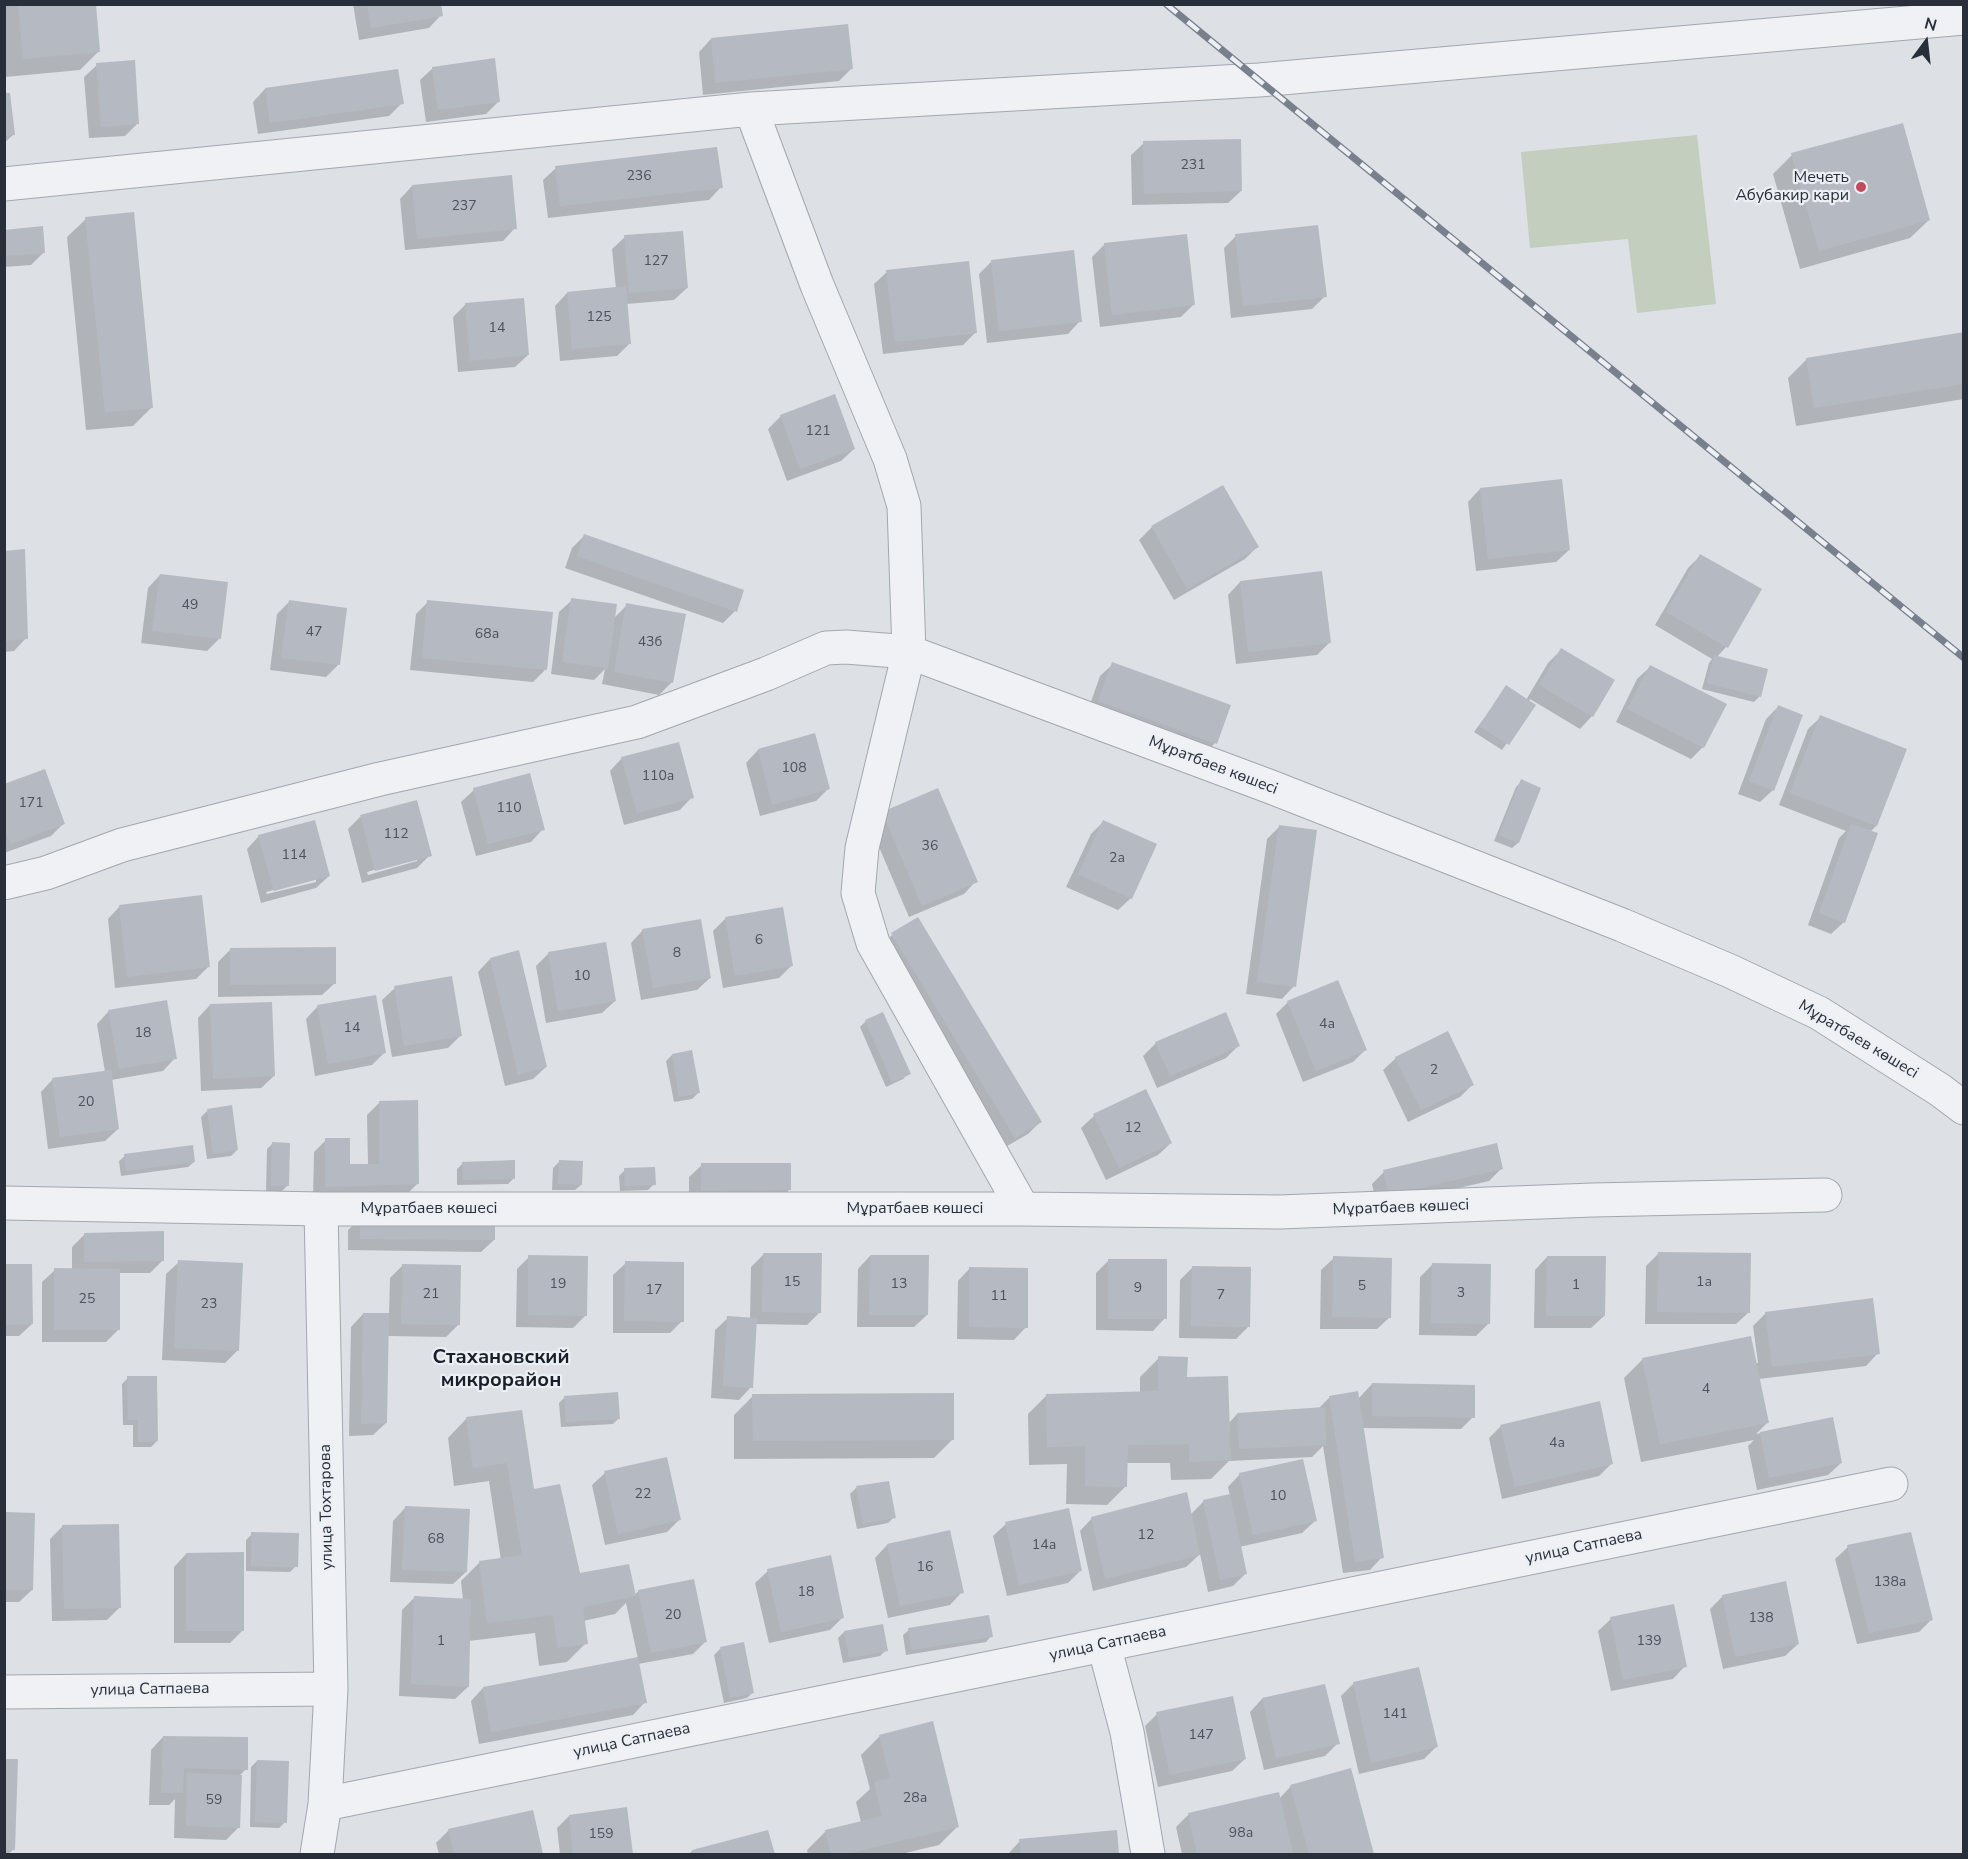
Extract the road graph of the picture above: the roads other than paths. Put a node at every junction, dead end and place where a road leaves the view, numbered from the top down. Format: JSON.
{"nodes":[{"id":1,"x":1964,"y":18,"type":"edge"},
{"id":2,"x":751,"y":110,"type":"junction"},
{"id":3,"x":4,"y":183,"type":"edge"},
{"id":4,"x":909,"y":652,"type":"junction"},
{"id":5,"x":4,"y":883,"type":"edge"},
{"id":6,"x":1964,"y":1108,"type":"edge"},
{"id":7,"x":1825,"y":1195,"type":"dead end"},
{"id":8,"x":4,"y":1203,"type":"edge"},
{"id":9,"x":321,"y":1209,"type":"junction"},
{"id":10,"x":1023,"y":1209,"type":"junction"},
{"id":11,"x":1891,"y":1484,"type":"dead end"},
{"id":12,"x":1104,"y":1645,"type":"junction"},
{"id":13,"x":331,"y":1689,"type":"junction"},
{"id":14,"x":4,"y":1692,"type":"edge"},
{"id":15,"x":325,"y":1804,"type":"junction"},
{"id":16,"x":317,"y":1854,"type":"edge"},
{"id":17,"x":1148,"y":1854,"type":"edge"}],
"edges":[{"from":1,"to":2,"type":"street"},
{"from":2,"to":3,"type":"street"},
{"from":2,"to":4,"type":"street"},
{"from":4,"to":5,"type":"street","name":"Мұратбаев көшесі"},
{"from":4,"to":6,"type":"street","name":"Мұратбаев көшесі"},
{"from":4,"to":10,"type":"street"},
{"from":7,"to":10,"type":"street","name":"Мұратбаев көшесі"},
{"from":8,"to":9,"type":"street","name":"Мұратбаев көшесі"},
{"from":9,"to":10,"type":"street","name":"Мұратбаев көшесі"},
{"from":9,"to":13,"type":"street","name":"улица Тохтарова"},
{"from":11,"to":12,"type":"street","name":"улица Сатпаева"},
{"from":12,"to":15,"type":"street","name":"улица Сатпаева"},
{"from":12,"to":17,"type":"street"},
{"from":13,"to":14,"type":"street","name":"улица Сатпаева"},
{"from":13,"to":15,"type":"street","name":"улица Тохтарова"},
{"from":15,"to":16,"type":"street","name":"улица Тохтарова"}]}
